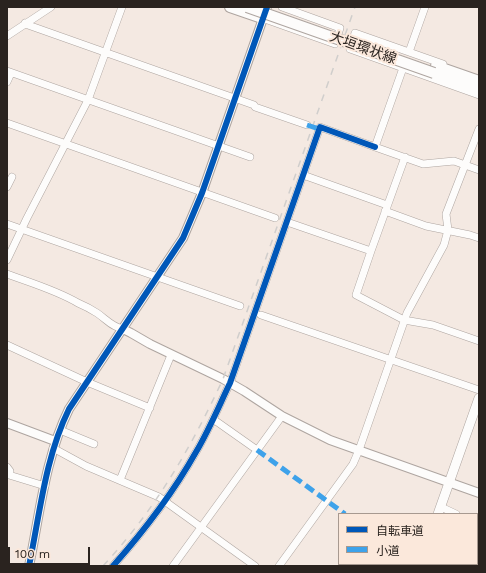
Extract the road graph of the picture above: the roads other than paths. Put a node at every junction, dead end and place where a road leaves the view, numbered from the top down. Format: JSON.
{"nodes":[{"id":1,"x":51,"y":7,"type":"edge"},
{"id":2,"x":122,"y":7,"type":"edge"},
{"id":3,"x":230,"y":7,"type":"edge"},
{"id":4,"x":247,"y":7,"type":"edge"},
{"id":5,"x":267,"y":7,"type":"edge"},
{"id":6,"x":282,"y":7,"type":"edge"},
{"id":7,"x":425,"y":7,"type":"edge"},
{"id":8,"x":262,"y":18,"type":"junction"},
{"id":9,"x":25,"y":23,"type":"junction"},
{"id":10,"x":7,"y":36,"type":"edge"},
{"id":11,"x":409,"y":52,"type":"junction"},
{"id":12,"x":106,"y":53,"type":"junction"},
{"id":13,"x":403,"y":68,"type":"junction"},
{"id":14,"x":435,"y":70,"type":"junction"},
{"id":15,"x":9,"y":72,"type":"edge"},
{"id":16,"x":479,"y":76,"type":"edge"},
{"id":17,"x":479,"y":81,"type":"edge"},
{"id":18,"x":7,"y":82,"type":"edge"},
{"id":19,"x":479,"y":89,"type":"edge"},
{"id":20,"x":479,"y":95,"type":"edge"},
{"id":21,"x":235,"y":98,"type":"junction"},
{"id":22,"x":88,"y":100,"type":"junction"},
{"id":23,"x":7,"y":123,"type":"edge"},
{"id":24,"x":307,"y":125,"type":"dead end"},
{"id":25,"x":479,"y":129,"type":"edge"},
{"id":26,"x":66,"y":144,"type":"junction"},
{"id":27,"x":218,"y":145,"type":"junction"},
{"id":28,"x":375,"y":147,"type":"junction"},
{"id":29,"x":250,"y":157,"type":"dead end"},
{"id":30,"x":405,"y":157,"type":"junction"},
{"id":31,"x":466,"y":165,"type":"junction"},
{"id":32,"x":479,"y":170,"type":"edge"},
{"id":33,"x":303,"y":175,"type":"junction"},
{"id":34,"x":12,"y":177,"type":"dead end"},
{"id":35,"x":7,"y":187,"type":"edge"},
{"id":36,"x":202,"y":193,"type":"junction"},
{"id":37,"x":386,"y":208,"type":"junction"},
{"id":38,"x":275,"y":218,"type":"dead end"},
{"id":39,"x":287,"y":222,"type":"junction"},
{"id":40,"x":7,"y":224,"type":"edge"},
{"id":41,"x":22,"y":230,"type":"junction"},
{"id":42,"x":448,"y":230,"type":"junction"},
{"id":43,"x":479,"y":238,"type":"edge"},
{"id":44,"x":371,"y":251,"type":"junction"},
{"id":45,"x":7,"y":260,"type":"edge"},
{"id":46,"x":7,"y":274,"type":"edge"},
{"id":47,"x":158,"y":277,"type":"junction"},
{"id":48,"x":240,"y":306,"type":"dead end"},
{"id":49,"x":261,"y":315,"type":"dead end"},
{"id":50,"x":404,"y":320,"type":"junction"},
{"id":51,"x":123,"y":329,"type":"junction"},
{"id":52,"x":479,"y":341,"type":"edge"},
{"id":53,"x":7,"y":345,"type":"edge"},
{"id":54,"x":171,"y":355,"type":"junction"},
{"id":55,"x":390,"y":360,"type":"junction"},
{"id":56,"x":87,"y":382,"type":"junction"},
{"id":57,"x":230,"y":383,"type":"junction"},
{"id":58,"x":479,"y":390,"type":"edge"},
{"id":59,"x":479,"y":398,"type":"edge"},
{"id":60,"x":150,"y":408,"type":"junction"},
{"id":61,"x":282,"y":416,"type":"junction"},
{"id":62,"x":213,"y":419,"type":"junction"},
{"id":63,"x":7,"y":423,"type":"edge"},
{"id":64,"x":60,"y":430,"type":"junction"},
{"id":65,"x":94,"y":444,"type":"dead end"},
{"id":66,"x":54,"y":445,"type":"junction"},
{"id":67,"x":257,"y":450,"type":"junction"},
{"id":68,"x":359,"y":450,"type":"junction"},
{"id":69,"x":7,"y":467,"type":"edge"},
{"id":70,"x":8,"y":478,"type":"edge"},
{"id":71,"x":120,"y":480,"type":"junction"},
{"id":72,"x":450,"y":482,"type":"junction"},
{"id":73,"x":45,"y":486,"type":"junction"},
{"id":74,"x":479,"y":493,"type":"edge"},
{"id":75,"x":165,"y":501,"type":"junction"},
{"id":76,"x":440,"y":510,"type":"edge"},
{"id":77,"x":452,"y":513,"type":"edge"},
{"id":78,"x":202,"y":528,"type":"junction"},
{"id":79,"x":30,"y":566,"type":"edge"},
{"id":80,"x":112,"y":566,"type":"edge"},
{"id":81,"x":173,"y":566,"type":"edge"},
{"id":82,"x":255,"y":566,"type":"edge"},
{"id":83,"x":279,"y":566,"type":"edge"}],
"edges":[{"from":1,"to":9,"type":"street"},
{"from":2,"to":12,"type":"street"},
{"from":3,"to":8,"type":"main road"},
{"from":4,"to":14,"type":"main road","name":"大垣環状線","bridge":true},
{"from":5,"to":8,"type":"street"},
{"from":5,"to":14,"type":"main road","name":"大垣環状線"},
{"from":6,"to":8,"type":"street"},
{"from":7,"to":11,"type":"street"},
{"from":8,"to":21,"type":"street"},
{"from":9,"to":10,"type":"street"},
{"from":9,"to":12,"type":"street"},
{"from":11,"to":13,"type":"street"},
{"from":11,"to":16,"type":"street"},
{"from":12,"to":21,"type":"street"},
{"from":12,"to":22,"type":"street"},
{"from":13,"to":20,"type":"street"},
{"from":13,"to":28,"type":"street"},
{"from":14,"to":17,"type":"main road","name":"大垣環状線"},
{"from":14,"to":19,"type":"main road","name":"大垣環状線"},
{"from":15,"to":18,"type":"street"},
{"from":15,"to":22,"type":"street"},
{"from":21,"to":24,"type":"street"},
{"from":21,"to":27,"type":"street"},
{"from":22,"to":26,"type":"street"},
{"from":22,"to":27,"type":"street"},
{"from":23,"to":26,"type":"street"},
{"from":25,"to":31,"type":"street"},
{"from":26,"to":36,"type":"street"},
{"from":26,"to":41,"type":"street"},
{"from":27,"to":29,"type":"street"},
{"from":27,"to":36,"type":"street"},
{"from":28,"to":30,"type":"street"},
{"from":28,"to":33,"type":"street"},
{"from":30,"to":31,"type":"street"},
{"from":30,"to":37,"type":"street"},
{"from":31,"to":32,"type":"street"},
{"from":31,"to":42,"type":"street"},
{"from":33,"to":37,"type":"street"},
{"from":33,"to":39,"type":"street"},
{"from":34,"to":35,"type":"street"},
{"from":36,"to":38,"type":"street"},
{"from":36,"to":47,"type":"street"},
{"from":37,"to":42,"type":"street"},
{"from":37,"to":44,"type":"street"},
{"from":39,"to":44,"type":"street"},
{"from":39,"to":57,"type":"street"},
{"from":40,"to":41,"type":"street"},
{"from":41,"to":45,"type":"street"},
{"from":41,"to":47,"type":"street"},
{"from":42,"to":43,"type":"street"},
{"from":42,"to":50,"type":"street"},
{"from":44,"to":50,"type":"street"},
{"from":46,"to":51,"type":"street"},
{"from":47,"to":48,"type":"street"},
{"from":47,"to":51,"type":"street"},
{"from":49,"to":55,"type":"street"},
{"from":50,"to":52,"type":"street"},
{"from":50,"to":55,"type":"street"},
{"from":51,"to":54,"type":"street"},
{"from":51,"to":56,"type":"street"},
{"from":53,"to":56,"type":"street"},
{"from":54,"to":57,"type":"street"},
{"from":54,"to":60,"type":"street"},
{"from":55,"to":58,"type":"street"},
{"from":55,"to":68,"type":"street"},
{"from":56,"to":60,"type":"street"},
{"from":56,"to":64,"type":"street"},
{"from":57,"to":61,"type":"street"},
{"from":57,"to":62,"type":"street"},
{"from":59,"to":72,"type":"main road"},
{"from":60,"to":71,"type":"street"},
{"from":61,"to":67,"type":"street"},
{"from":61,"to":68,"type":"street"},
{"from":62,"to":67,"type":"street"},
{"from":62,"to":75,"type":"street"},
{"from":63,"to":66,"type":"street"},
{"from":64,"to":65,"type":"street"},
{"from":64,"to":66,"type":"street"},
{"from":66,"to":71,"type":"street"},
{"from":66,"to":73,"type":"street"},
{"from":67,"to":78,"type":"street"},
{"from":68,"to":72,"type":"street"},
{"from":68,"to":83,"type":"street"},
{"from":69,"to":70,"type":"street"},
{"from":70,"to":73,"type":"street"},
{"from":71,"to":75,"type":"street"},
{"from":72,"to":74,"type":"street"},
{"from":72,"to":76,"type":"main road"},
{"from":73,"to":79,"type":"street"},
{"from":75,"to":78,"type":"street"},
{"from":75,"to":80,"type":"street"},
{"from":76,"to":77,"type":"street"},
{"from":78,"to":81,"type":"street"},
{"from":78,"to":82,"type":"street"}]}
